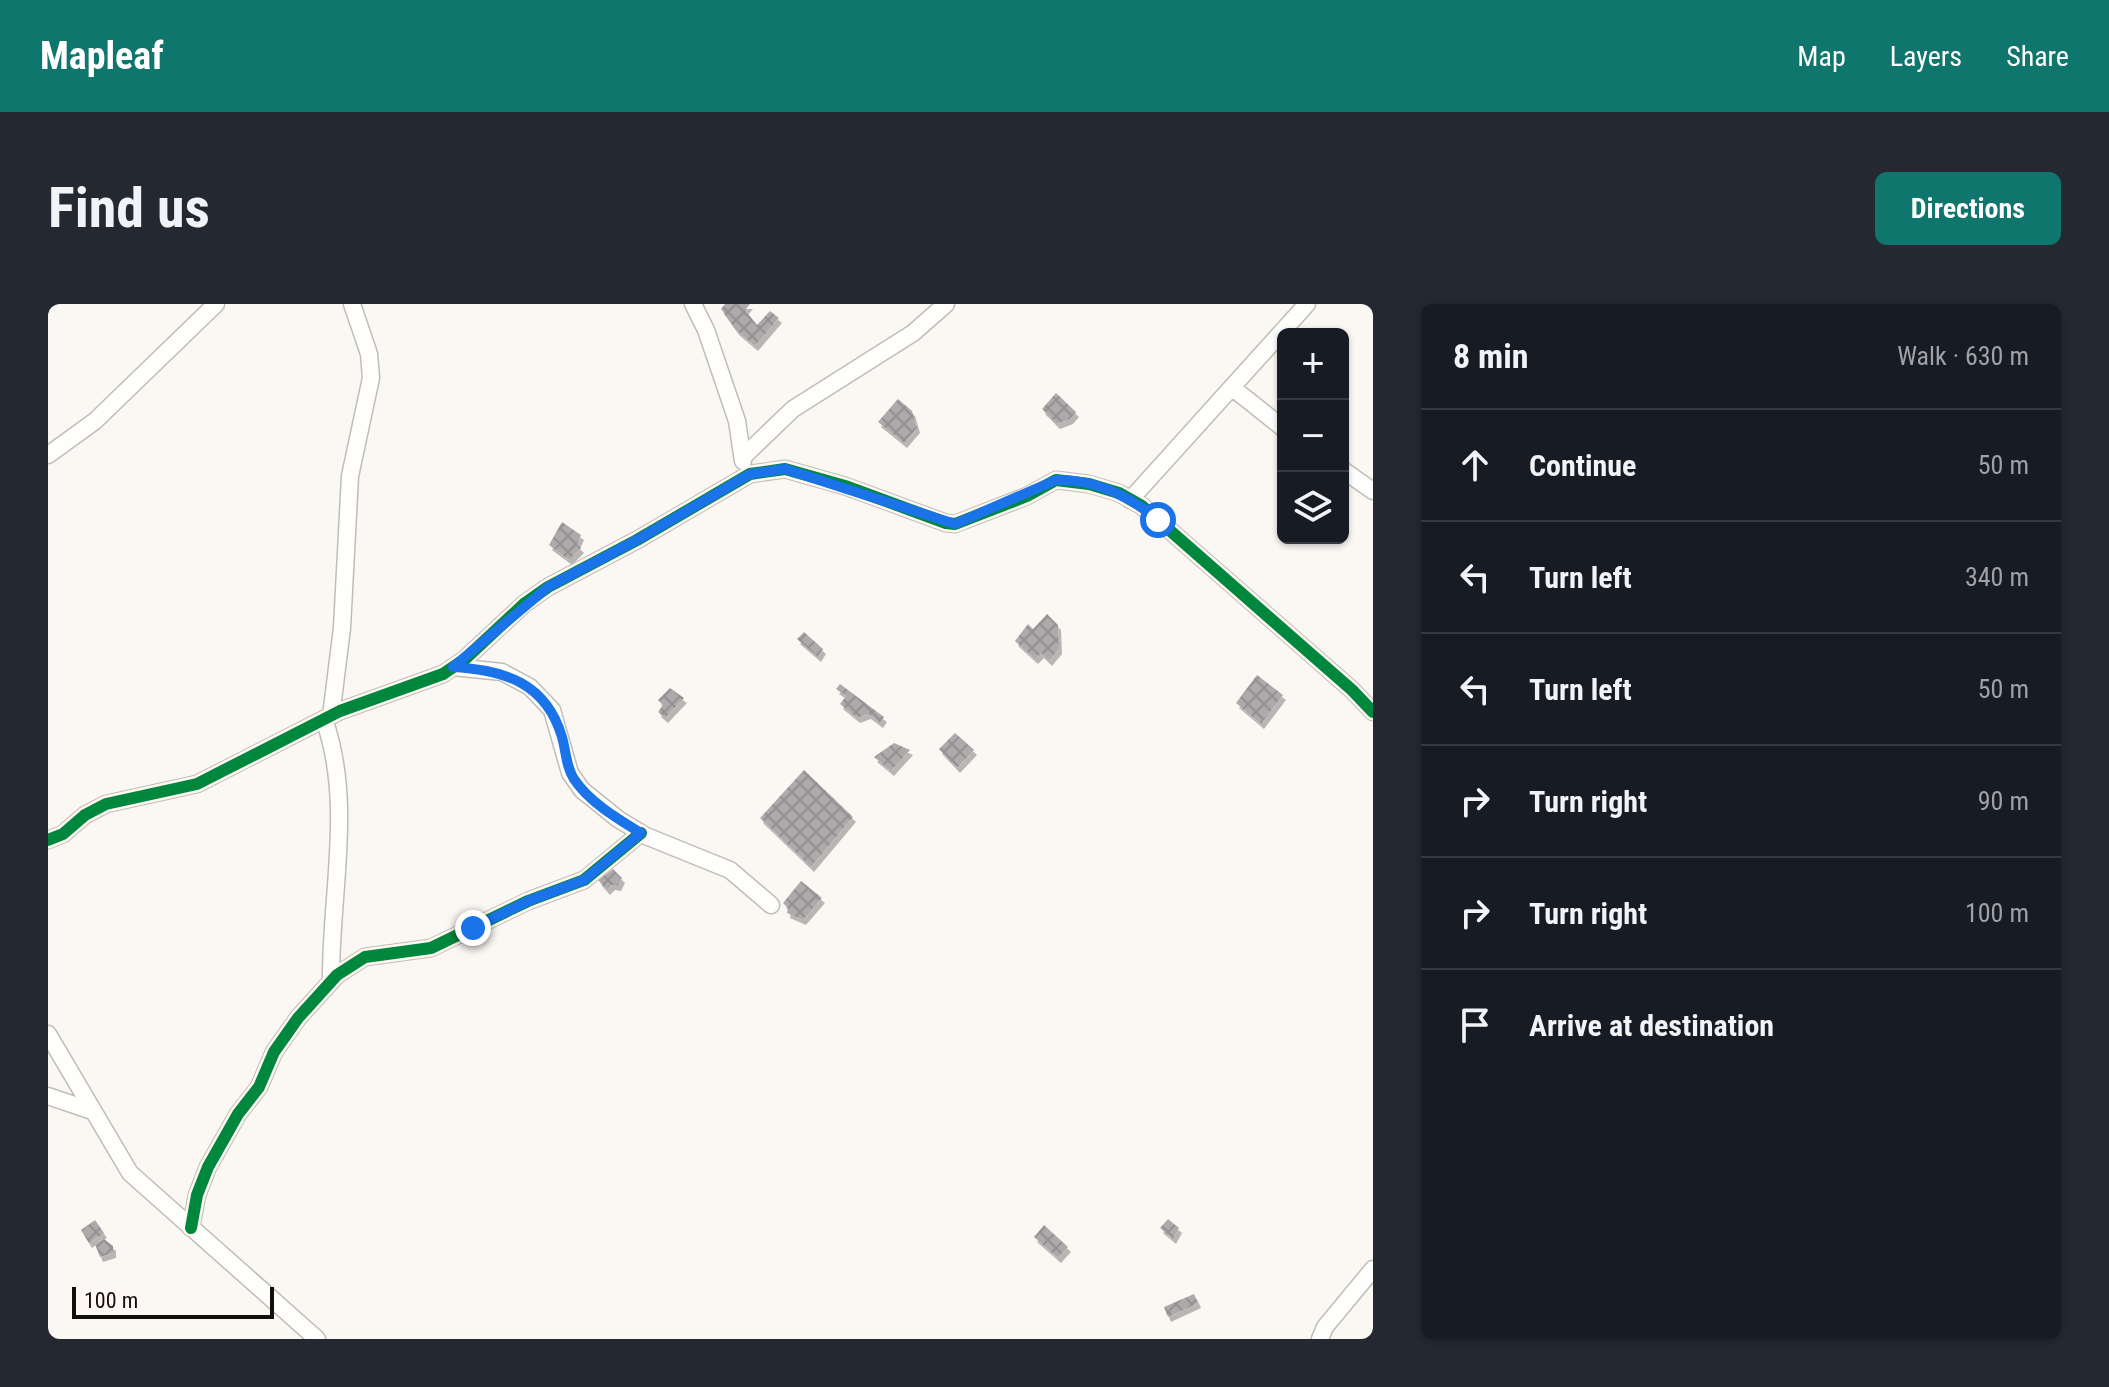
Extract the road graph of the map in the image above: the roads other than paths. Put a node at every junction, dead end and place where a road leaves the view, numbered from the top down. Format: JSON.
{"nodes":[{"id":1,"x":216,"y":304,"type":"edge"},
{"id":2,"x":352,"y":304,"type":"edge"},
{"id":3,"x":693,"y":304,"type":"edge"},
{"id":4,"x":946,"y":304,"type":"edge"},
{"id":5,"x":1307,"y":304,"type":"edge"},
{"id":6,"x":1234,"y":389,"type":"junction"},
{"id":7,"x":1277,"y":423,"type":"edge"},
{"id":8,"x":48,"y":455,"type":"edge"},
{"id":9,"x":743,"y":457,"type":"junction"},
{"id":10,"x":1346,"y":472,"type":"edge"},
{"id":11,"x":744,"y":478,"type":"junction"},
{"id":12,"x":1373,"y":491,"type":"edge"},
{"id":13,"x":1130,"y":500,"type":"junction"},
{"id":14,"x":453,"y":667,"type":"junction"},
{"id":15,"x":1373,"y":712,"type":"edge"},
{"id":16,"x":327,"y":717,"type":"junction"},
{"id":17,"x":641,"y":833,"type":"junction"},
{"id":18,"x":48,"y":840,"type":"edge"},
{"id":19,"x":771,"y":905,"type":"dead end"},
{"id":20,"x":331,"y":982,"type":"junction"},
{"id":21,"x":48,"y":1034,"type":"edge"},
{"id":22,"x":48,"y":1096,"type":"edge"},
{"id":23,"x":92,"y":1111,"type":"junction"},
{"id":24,"x":191,"y":1228,"type":"junction"},
{"id":25,"x":1373,"y":1269,"type":"edge"},
{"id":26,"x":317,"y":1339,"type":"edge"},
{"id":27,"x":1320,"y":1339,"type":"edge"}],
"edges":[{"from":1,"to":8,"type":"street"},
{"from":2,"to":16,"type":"street"},
{"from":3,"to":9,"type":"street"},
{"from":4,"to":9,"type":"street"},
{"from":5,"to":6,"type":"street"},
{"from":6,"to":7,"type":"street"},
{"from":6,"to":13,"type":"street"},
{"from":9,"to":11,"type":"street"},
{"from":10,"to":12,"type":"street"},
{"from":11,"to":13,"type":"street"},
{"from":11,"to":14,"type":"street"},
{"from":13,"to":15,"type":"street"},
{"from":14,"to":16,"type":"street"},
{"from":14,"to":17,"type":"street"},
{"from":16,"to":18,"type":"street"},
{"from":16,"to":20,"type":"street"},
{"from":17,"to":19,"type":"street"},
{"from":17,"to":20,"type":"street"},
{"from":20,"to":24,"type":"street"},
{"from":21,"to":23,"type":"street"},
{"from":22,"to":23,"type":"street"},
{"from":23,"to":24,"type":"street"},
{"from":24,"to":26,"type":"street"},
{"from":25,"to":27,"type":"street"}]}
